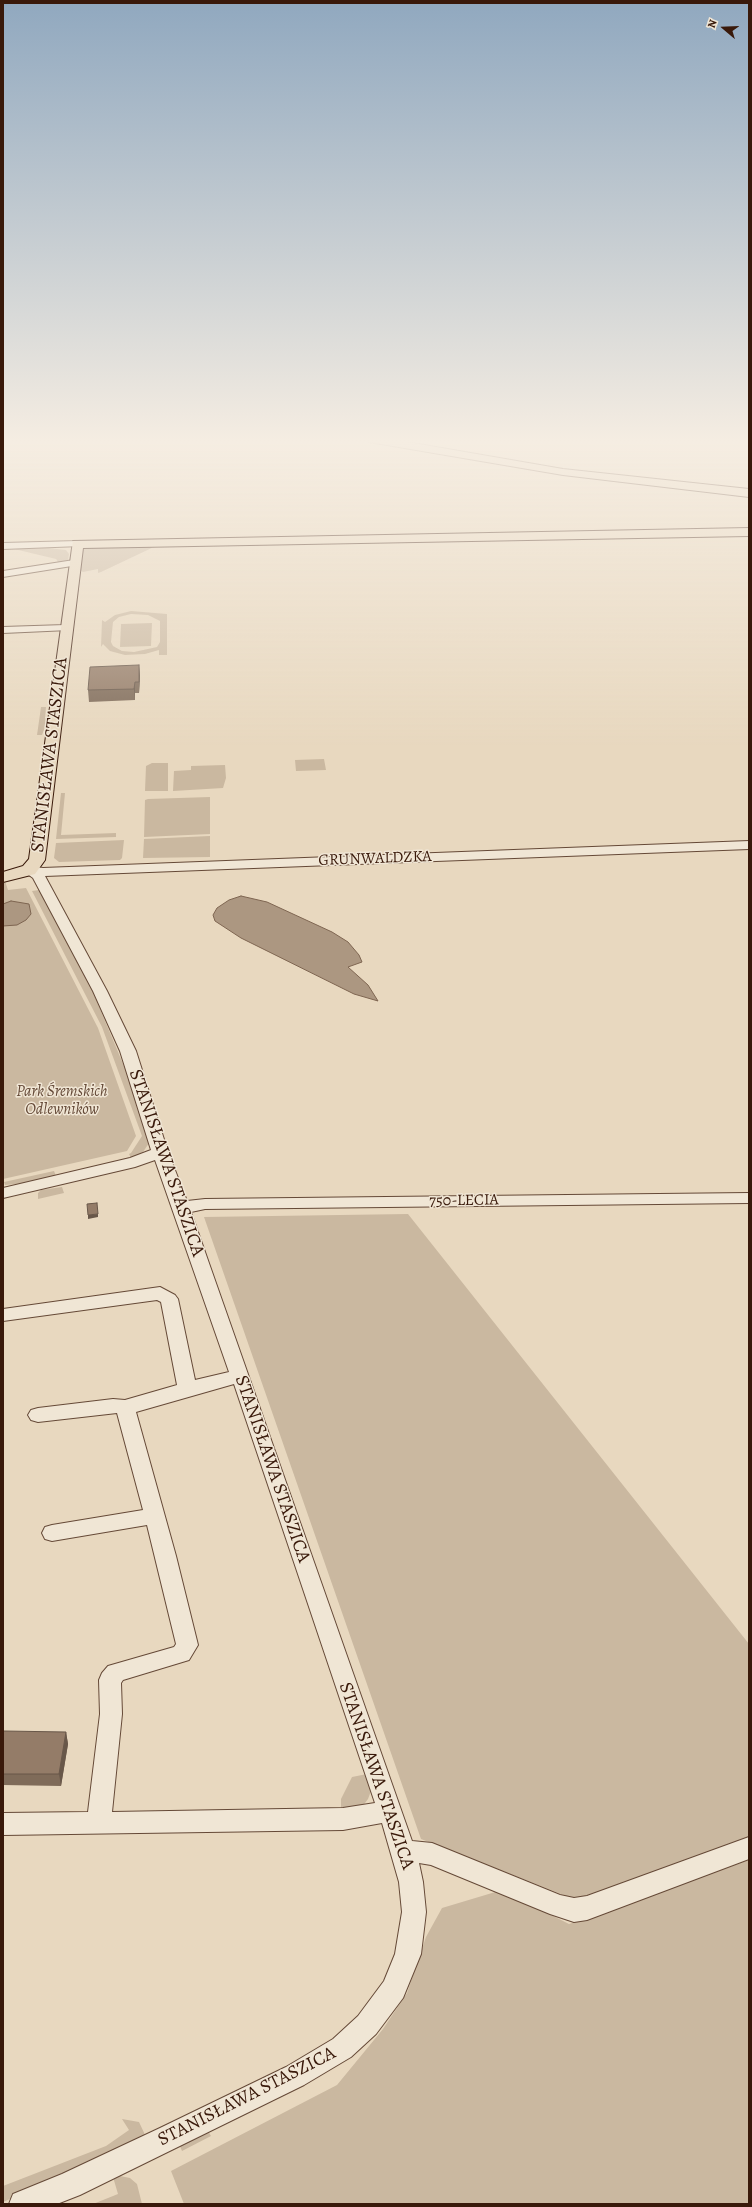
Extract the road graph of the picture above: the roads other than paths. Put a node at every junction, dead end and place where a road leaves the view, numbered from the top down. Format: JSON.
{"nodes":[{"id":1,"x":189,"y":542,"type":"edge"},
{"id":2,"x":77,"y":544,"type":"junction"},
{"id":3,"x":3,"y":546,"type":"edge"},
{"id":4,"x":74,"y":563,"type":"junction"},
{"id":5,"x":3,"y":574,"type":"edge"},
{"id":6,"x":65,"y":628,"type":"junction"},
{"id":7,"x":3,"y":630,"type":"edge"},
{"id":8,"x":749,"y":844,"type":"edge"},
{"id":9,"x":29,"y":870,"type":"junction"},
{"id":10,"x":3,"y":878,"type":"edge"},
{"id":11,"x":160,"y":1152,"type":"junction"},
{"id":12,"x":3,"y":1193,"type":"edge"},
{"id":13,"x":749,"y":1198,"type":"edge"},
{"id":14,"x":180,"y":1208,"type":"junction"},
{"id":15,"x":3,"y":1315,"type":"edge"},
{"id":16,"x":240,"y":1376,"type":"junction"},
{"id":17,"x":187,"y":1389,"type":"junction"},
{"id":18,"x":127,"y":1407,"type":"junction"},
{"id":19,"x":38,"y":1415,"type":"dead end"},
{"id":20,"x":155,"y":1516,"type":"junction"},
{"id":21,"x":52,"y":1533,"type":"dead end"},
{"id":22,"x":389,"y":1811,"type":"junction"},
{"id":23,"x":3,"y":1824,"type":"edge"},
{"id":24,"x":99,"y":1824,"type":"junction"},
{"id":25,"x":749,"y":1848,"type":"edge"},
{"id":26,"x":404,"y":1853,"type":"junction"},
{"id":27,"x":23,"y":2204,"type":"edge"}],
"edges":[{"from":1,"to":2,"type":"main road"},
{"from":2,"to":3,"type":"street"},
{"from":2,"to":4,"type":"main road","name":"STANISŁAWA STASZICA"},
{"from":4,"to":5,"type":"street"},
{"from":4,"to":6,"type":"main road","name":"STANISŁAWA STASZICA"},
{"from":6,"to":7,"type":"street"},
{"from":6,"to":9,"type":"main road","name":"STANISŁAWA STASZICA"},
{"from":8,"to":9,"type":"street","name":"GRUNWALDZKA"},
{"from":9,"to":10,"type":"main road","name":"GRUNWALDZKA"},
{"from":9,"to":11,"type":"street","name":"STANISŁAWA STASZICA"},
{"from":11,"to":12,"type":"street"},
{"from":11,"to":14,"type":"street","name":"STANISŁAWA STASZICA"},
{"from":13,"to":14,"type":"street","name":"750-LECIA"},
{"from":14,"to":16,"type":"street","name":"STANISŁAWA STASZICA"},
{"from":15,"to":17,"type":"street"},
{"from":16,"to":17,"type":"street"},
{"from":16,"to":22,"type":"street","name":"STANISŁAWA STASZICA"},
{"from":17,"to":18,"type":"street"},
{"from":18,"to":19,"type":"street"},
{"from":18,"to":20,"type":"street"},
{"from":20,"to":21,"type":"street"},
{"from":20,"to":24,"type":"street"},
{"from":22,"to":24,"type":"street"},
{"from":22,"to":26,"type":"street","name":"STANISŁAWA STASZICA"},
{"from":23,"to":24,"type":"street"},
{"from":25,"to":26,"type":"street"},
{"from":26,"to":27,"type":"street","name":"STANISŁAWA STASZICA"}]}
